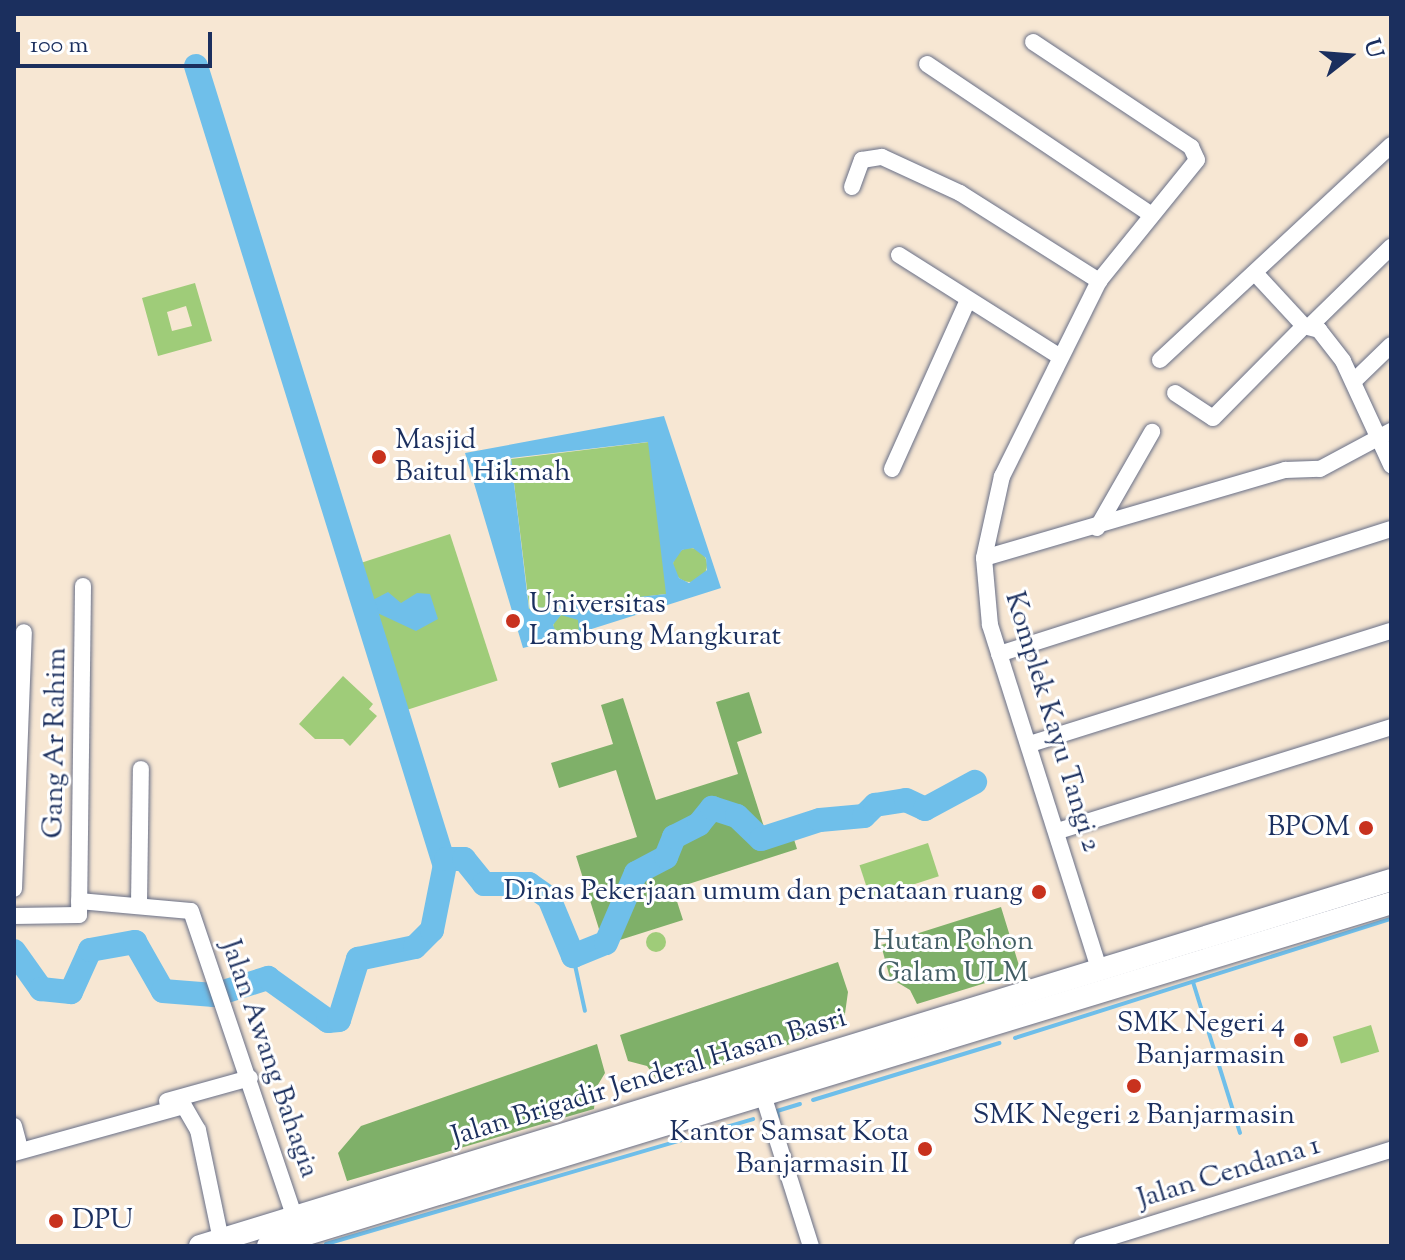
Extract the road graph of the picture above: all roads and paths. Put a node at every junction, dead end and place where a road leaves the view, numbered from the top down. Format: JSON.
{"nodes":[{"id":1,"x":1033,"y":42,"type":"dead end"},
{"id":2,"x":927,"y":64,"type":"dead end"},
{"id":3,"x":1391,"y":145,"type":"edge"},
{"id":4,"x":852,"y":187,"type":"dead end"},
{"id":5,"x":1152,"y":215,"type":"junction"},
{"id":6,"x":1391,"y":247,"type":"edge"},
{"id":7,"x":899,"y":255,"type":"dead end"},
{"id":8,"x":1255,"y":273,"type":"junction"},
{"id":9,"x":1099,"y":281,"type":"junction"},
{"id":10,"x":968,"y":300,"type":"junction"},
{"id":11,"x":1308,"y":325,"type":"junction"},
{"id":12,"x":1391,"y":345,"type":"edge"},
{"id":13,"x":1059,"y":356,"type":"junction"},
{"id":14,"x":1160,"y":360,"type":"dead end"},
{"id":15,"x":1355,"y":380,"type":"junction"},
{"id":16,"x":1175,"y":393,"type":"dead end"},
{"id":17,"x":1152,"y":432,"type":"dead end"},
{"id":18,"x":1387,"y":435,"type":"edge"},
{"id":19,"x":1391,"y":465,"type":"edge"},
{"id":20,"x":892,"y":469,"type":"dead end"},
{"id":21,"x":1097,"y":528,"type":"junction"},
{"id":22,"x":1391,"y":529,"type":"edge"},
{"id":23,"x":984,"y":558,"type":"junction"},
{"id":24,"x":83,"y":586,"type":"dead end"},
{"id":25,"x":1391,"y":631,"type":"edge"},
{"id":26,"x":24,"y":632,"type":"dead end"},
{"id":27,"x":999,"y":654,"type":"junction"},
{"id":28,"x":1391,"y":727,"type":"edge"},
{"id":29,"x":1030,"y":744,"type":"junction"},
{"id":30,"x":141,"y":769,"type":"dead end"},
{"id":31,"x":1058,"y":831,"type":"junction"},
{"id":32,"x":1391,"y":880,"type":"edge"},
{"id":33,"x":14,"y":889,"type":"edge"},
{"id":34,"x":79,"y":901,"type":"junction"},
{"id":35,"x":1391,"y":903,"type":"edge"},
{"id":36,"x":139,"y":904,"type":"junction"},
{"id":37,"x":14,"y":916,"type":"edge"},
{"id":38,"x":1100,"y":971,"type":"junction"},
{"id":39,"x":250,"y":1078,"type":"junction"},
{"id":40,"x":763,"y":1095,"type":"junction"},
{"id":41,"x":15,"y":1141,"type":"edge"},
{"id":42,"x":1391,"y":1150,"type":"edge"},
{"id":43,"x":305,"y":1233,"type":"edge"},
{"id":44,"x":210,"y":1243,"type":"edge"},
{"id":45,"x":268,"y":1246,"type":"edge"},
{"id":46,"x":811,"y":1246,"type":"edge"},
{"id":47,"x":1082,"y":1246,"type":"edge"}],
"edges":[{"from":1,"to":5,"type":"street","name":"Komplek Kayu Tangi 2"},
{"from":2,"to":5,"type":"street"},
{"from":3,"to":8,"type":"street"},
{"from":4,"to":9,"type":"street"},
{"from":5,"to":9,"type":"street","name":"Komplek Kayu Tangi 2"},
{"from":6,"to":11,"type":"street"},
{"from":7,"to":10,"type":"street"},
{"from":8,"to":11,"type":"street"},
{"from":8,"to":14,"type":"street"},
{"from":9,"to":13,"type":"street","name":"Komplek Kayu Tangi 2"},
{"from":10,"to":13,"type":"street"},
{"from":10,"to":20,"type":"street"},
{"from":11,"to":15,"type":"street"},
{"from":11,"to":16,"type":"street"},
{"from":12,"to":15,"type":"street"},
{"from":13,"to":23,"type":"street","name":"Komplek Kayu Tangi 2"},
{"from":15,"to":18,"type":"street"},
{"from":17,"to":21,"type":"street"},
{"from":18,"to":19,"type":"street"},
{"from":18,"to":21,"type":"street"},
{"from":21,"to":23,"type":"street"},
{"from":22,"to":27,"type":"street"},
{"from":23,"to":27,"type":"street","name":"Komplek Kayu Tangi 2"},
{"from":24,"to":34,"type":"street","name":"Gang Ar Rahim"},
{"from":25,"to":29,"type":"street"},
{"from":26,"to":33,"type":"street"},
{"from":27,"to":29,"type":"street","name":"Komplek Kayu Tangi 2"},
{"from":28,"to":31,"type":"street"},
{"from":29,"to":31,"type":"street","name":"Komplek Kayu Tangi 2"},
{"from":30,"to":36,"type":"street"},
{"from":31,"to":38,"type":"street","name":"Komplek Kayu Tangi 2"},
{"from":32,"to":38,"type":"highway","name":"Jalan Brigadir Jenderal Hasan Basri"},
{"from":34,"to":36,"type":"street"},
{"from":34,"to":37,"type":"street"},
{"from":35,"to":40,"type":"highway","name":"Jalan Brigadir Jenderal Hasan Basri"},
{"from":36,"to":39,"type":"street","name":"Jalan Awang Bahagia"},
{"from":38,"to":43,"type":"highway","name":"Jalan Brigadir Jenderal Hasan Basri"},
{"from":39,"to":41,"type":"street"},
{"from":39,"to":43,"type":"street","name":"Jalan Awang Bahagia"},
{"from":40,"to":43,"type":"highway","name":"Jalan Brigadir Jenderal Hasan Basri"},
{"from":40,"to":46,"type":"street"},
{"from":41,"to":44,"type":"street"},
{"from":42,"to":47,"type":"street","name":"Jalan Cendana 1"},
{"from":43,"to":44,"type":"highway","name":"Jalan Brigadir Jenderal Hasan Basri"},
{"from":43,"to":45,"type":"highway","name":"Jalan Brigadir Jenderal Hasan Basri"}]}
